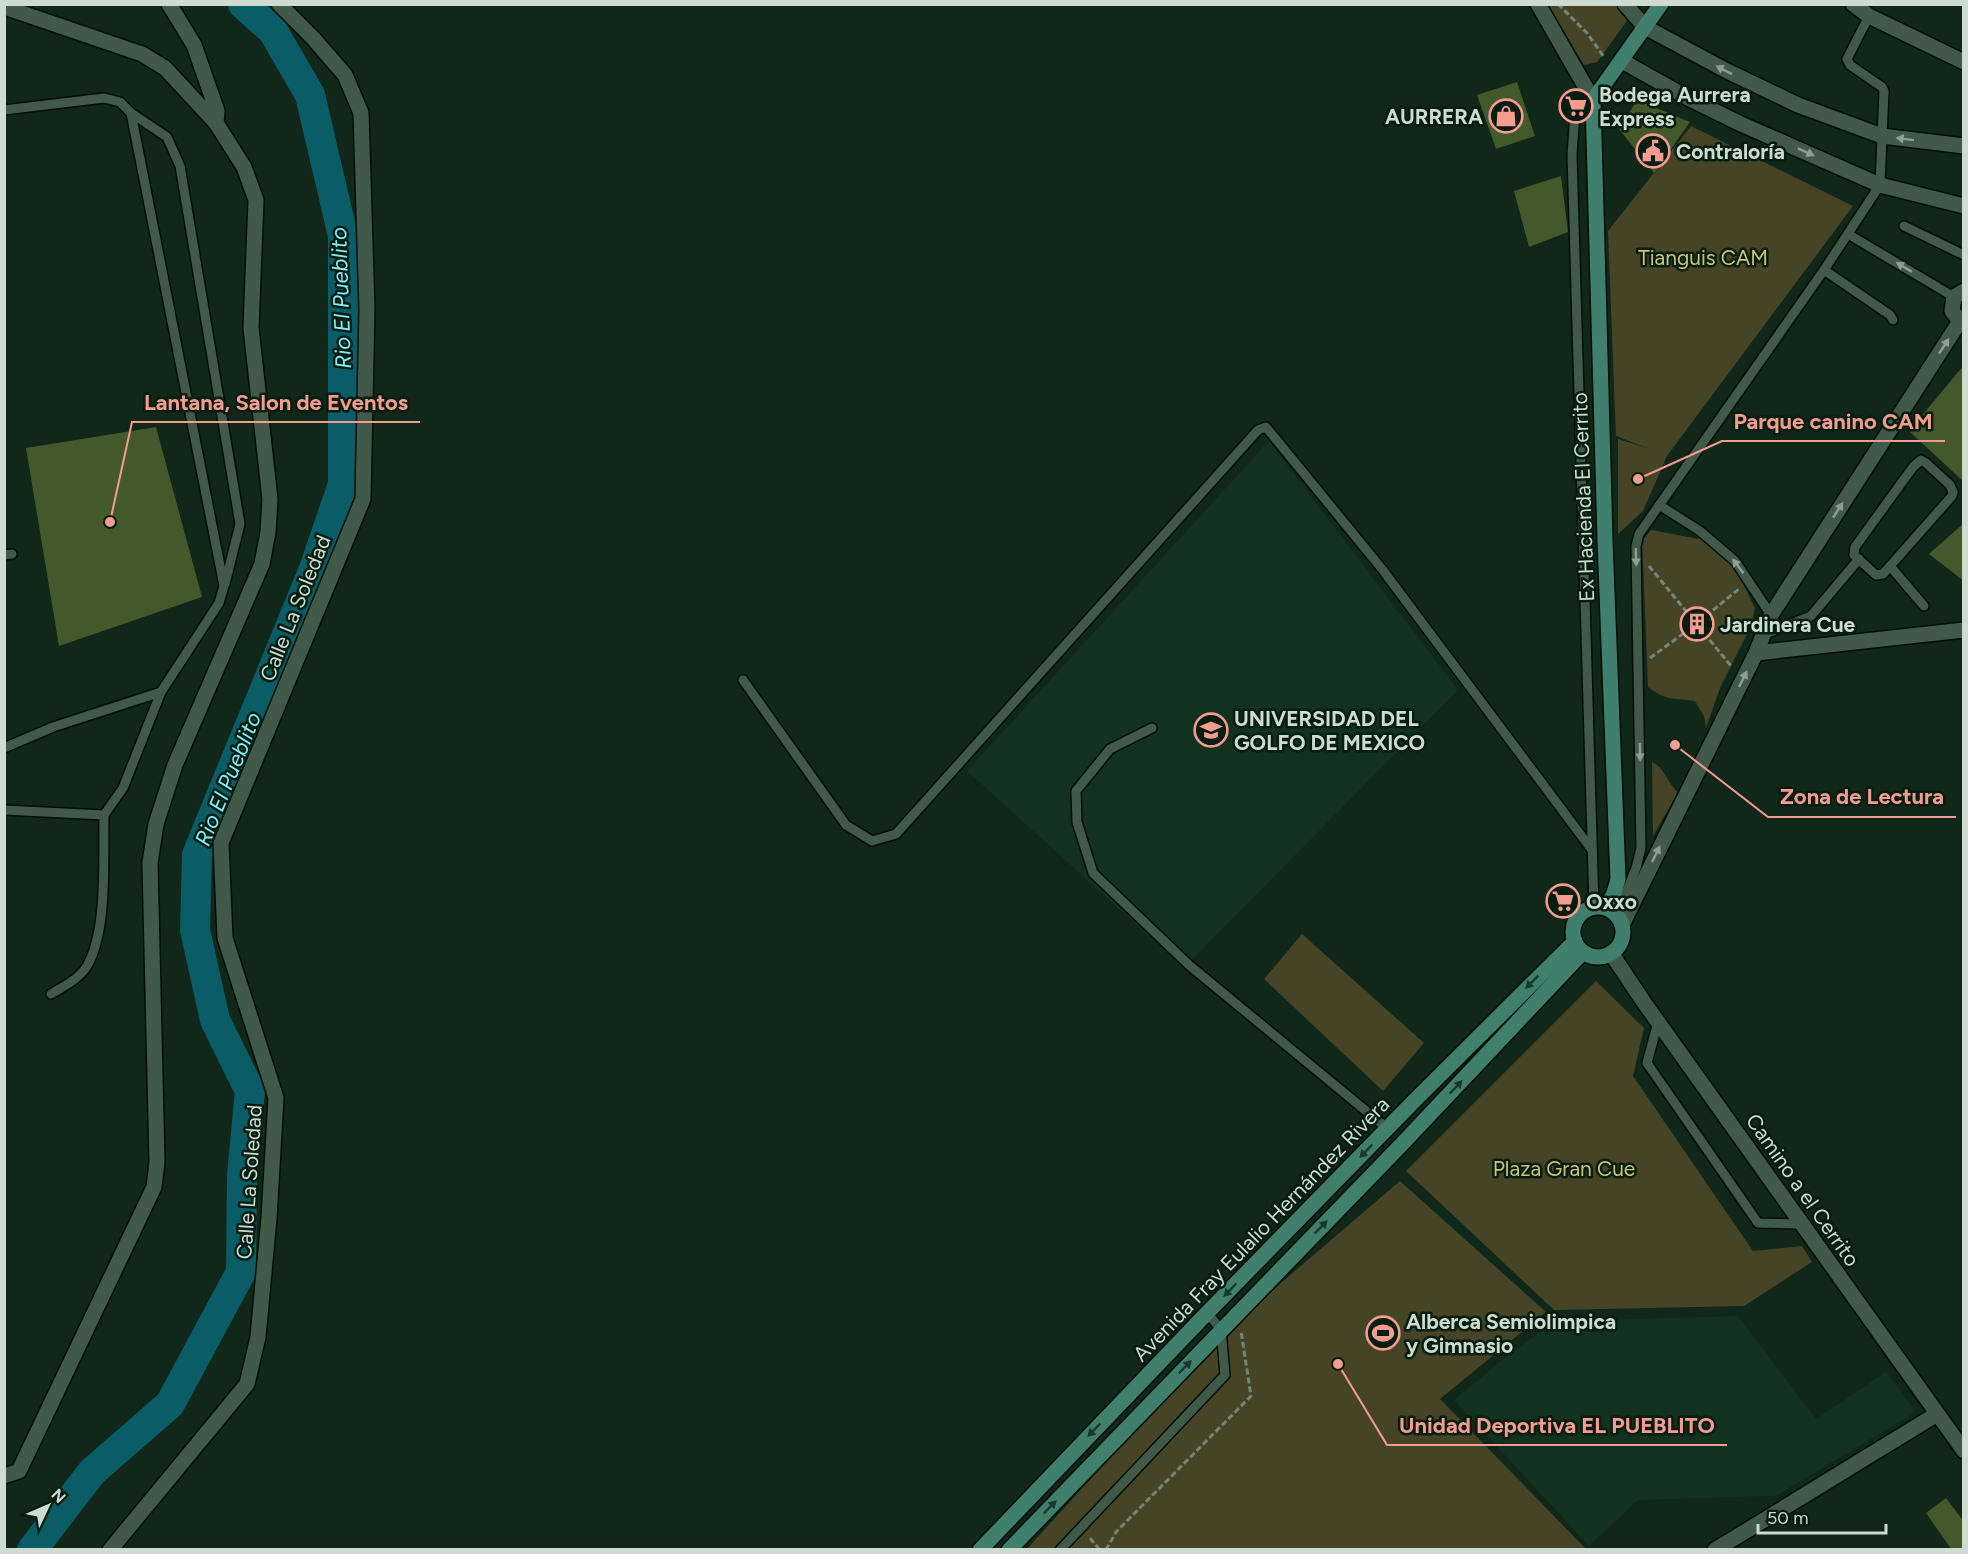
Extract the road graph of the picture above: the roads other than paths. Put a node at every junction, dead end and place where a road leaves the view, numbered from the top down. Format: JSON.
{"nodes":[{"id":1,"x":169,"y":4,"type":"edge"},
{"id":2,"x":279,"y":4,"type":"edge"},
{"id":3,"x":1538,"y":4,"type":"edge"},
{"id":4,"x":1624,"y":4,"type":"edge"},
{"id":5,"x":1661,"y":4,"type":"edge"},
{"id":6,"x":1853,"y":4,"type":"edge"},
{"id":7,"x":4,"y":7,"type":"edge"},
{"id":8,"x":1869,"y":16,"type":"junction"},
{"id":9,"x":1645,"y":27,"type":"junction"},
{"id":10,"x":1964,"y":62,"type":"edge"},
{"id":11,"x":1618,"y":66,"type":"junction"},
{"id":12,"x":1593,"y":100,"type":"junction"},
{"id":13,"x":4,"y":110,"type":"edge"},
{"id":14,"x":131,"y":113,"type":"junction"},
{"id":15,"x":216,"y":123,"type":"junction"},
{"id":16,"x":1882,"y":136,"type":"junction"},
{"id":17,"x":1964,"y":146,"type":"edge"},
{"id":18,"x":1880,"y":185,"type":"junction"},
{"id":19,"x":1964,"y":206,"type":"edge"},
{"id":20,"x":1904,"y":226,"type":"dead end"},
{"id":21,"x":1848,"y":234,"type":"junction"},
{"id":22,"x":1964,"y":255,"type":"edge"},
{"id":23,"x":1824,"y":270,"type":"junction"},
{"id":24,"x":1959,"y":294,"type":"edge"},
{"id":25,"x":1893,"y":320,"type":"dead end"},
{"id":26,"x":1962,"y":322,"type":"edge"},
{"id":27,"x":1659,"y":505,"type":"junction"},
{"id":28,"x":1859,"y":559,"type":"junction"},
{"id":29,"x":1890,"y":566,"type":"junction"},
{"id":30,"x":224,"y":586,"type":"junction"},
{"id":31,"x":1924,"y":606,"type":"dead end"},
{"id":32,"x":1770,"y":615,"type":"junction"},
{"id":33,"x":1964,"y":630,"type":"edge"},
{"id":34,"x":1765,"y":634,"type":"junction"},
{"id":35,"x":1756,"y":652,"type":"junction"},
{"id":36,"x":743,"y":680,"type":"dead end"},
{"id":37,"x":160,"y":692,"type":"junction"},
{"id":38,"x":1152,"y":728,"type":"dead end"},
{"id":39,"x":4,"y":748,"type":"edge"},
{"id":40,"x":4,"y":810,"type":"edge"},
{"id":41,"x":104,"y":815,"type":"junction"},
{"id":42,"x":1592,"y":850,"type":"junction"},
{"id":43,"x":1610,"y":914,"type":"junction"},
{"id":44,"x":1579,"y":947,"type":"junction"},
{"id":45,"x":1611,"y":953,"type":"junction"},
{"id":46,"x":51,"y":994,"type":"dead end"},
{"id":47,"x":1658,"y":1022,"type":"junction"},
{"id":48,"x":1388,"y":1129,"type":"junction"},
{"id":49,"x":1802,"y":1224,"type":"junction"},
{"id":50,"x":1207,"y":1313,"type":"junction"},
{"id":51,"x":1221,"y":1329,"type":"junction"},
{"id":52,"x":1937,"y":1414,"type":"junction"},
{"id":53,"x":1964,"y":1450,"type":"edge"},
{"id":54,"x":4,"y":1476,"type":"edge"},
{"id":55,"x":110,"y":1550,"type":"edge"},
{"id":56,"x":980,"y":1550,"type":"edge"},
{"id":57,"x":1009,"y":1550,"type":"edge"},
{"id":58,"x":1060,"y":1550,"type":"edge"},
{"id":59,"x":1715,"y":1550,"type":"edge"}],
"edges":[{"from":1,"to":15,"type":"street"},
{"from":2,"to":55,"type":"street","name":"Calle La Soledad"},
{"from":3,"to":12,"type":"street"},
{"from":4,"to":9,"type":"street"},
{"from":5,"to":9,"type":"street"},
{"from":6,"to":8,"type":"street"},
{"from":7,"to":15,"type":"street"},
{"from":8,"to":10,"type":"street"},
{"from":8,"to":16,"type":"lane"},
{"from":9,"to":11,"type":"street"},
{"from":16,"to":9,"type":"street","one_way":true},
{"from":11,"to":12,"type":"street"},
{"from":11,"to":18,"type":"street","one_way":true},
{"from":12,"to":42,"type":"lane"},
{"from":12,"to":43,"type":"street","name":"Ex Hacienda El Cerrito"},
{"from":13,"to":14,"type":"lane"},
{"from":14,"to":30,"type":"lane"},
{"from":14,"to":30,"type":"lane"},
{"from":15,"to":54,"type":"street"},
{"from":17,"to":16,"type":"street","one_way":true},
{"from":16,"to":18,"type":"lane"},
{"from":18,"to":19,"type":"street"},
{"from":18,"to":21,"type":"lane"},
{"from":20,"to":22,"type":"lane"},
{"from":21,"to":23,"type":"lane"},
{"from":24,"to":21,"type":"lane","one_way":true},
{"from":23,"to":25,"type":"lane"},
{"from":23,"to":27,"type":"lane"},
{"from":24,"to":26,"type":"street"},
{"from":32,"to":26,"type":"street","one_way":true},
{"from":32,"to":27,"type":"lane","one_way":true},
{"from":27,"to":43,"type":"lane","one_way":true},
{"from":28,"to":29,"type":"lane"},
{"from":28,"to":29,"type":"lane"},
{"from":28,"to":34,"type":"lane"},
{"from":29,"to":31,"type":"lane"},
{"from":30,"to":37,"type":"lane"},
{"from":32,"to":34,"type":"street"},
{"from":33,"to":35,"type":"street"},
{"from":34,"to":35,"type":"street"},
{"from":43,"to":35,"type":"street","one_way":true},
{"from":36,"to":42,"type":"lane"},
{"from":37,"to":39,"type":"lane"},
{"from":37,"to":41,"type":"lane"},
{"from":38,"to":48,"type":"lane"},
{"from":40,"to":41,"type":"lane"},
{"from":41,"to":46,"type":"lane"},
{"from":42,"to":43,"type":"lane"},
{"from":43,"to":44,"type":"street"},
{"from":43,"to":45,"type":"street"},
{"from":44,"to":45,"type":"street"},
{"from":44,"to":48,"type":"street","name":"Avenida Fray Eulalio Hernández Rivera","one_way":true},
{"from":51,"to":44,"type":"street","name":"Avenida Fray Eulalio Hernández Rivera","one_way":true},
{"from":45,"to":47,"type":"street","name":"Camino a el Cerrito"},
{"from":47,"to":49,"type":"street","name":"Camino a el Cerrito"},
{"from":47,"to":49,"type":"lane"},
{"from":48,"to":50,"type":"street","name":"Avenida Fray Eulalio Hernández Rivera","one_way":true},
{"from":49,"to":52,"type":"street","name":"Camino a el Cerrito"},
{"from":50,"to":51,"type":"lane"},
{"from":50,"to":56,"type":"street","name":"Avenida Fray Eulalio Hernández Rivera","one_way":true},
{"from":57,"to":51,"type":"street","name":"Avenida Fray Eulalio Hernández Rivera","one_way":true},
{"from":51,"to":58,"type":"lane"},
{"from":52,"to":53,"type":"street","name":"Camino a el Cerrito"},
{"from":52,"to":59,"type":"street"}]}
